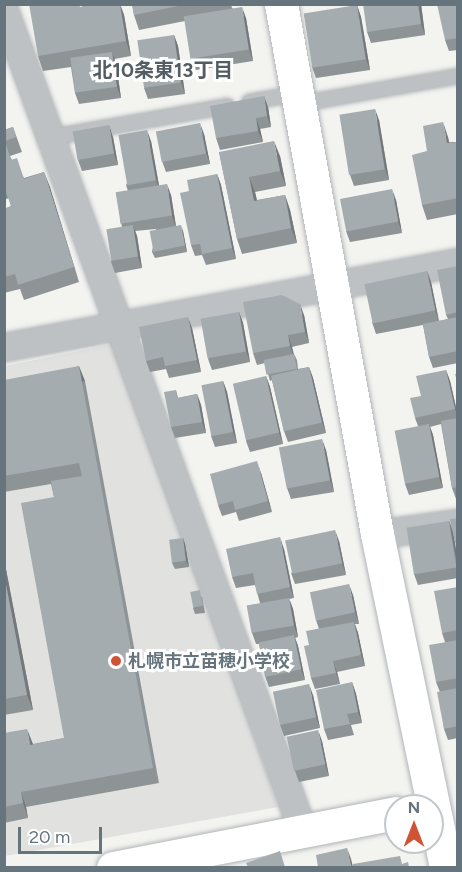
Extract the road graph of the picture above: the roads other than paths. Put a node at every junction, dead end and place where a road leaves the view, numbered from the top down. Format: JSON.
{"nodes":[{"id":1,"x":281,"y":4,"type":"edge"},
{"id":2,"x":6,"y":19,"type":"edge"},
{"id":3,"x":458,"y":76,"type":"edge"},
{"id":4,"x":296,"y":99,"type":"junction"},
{"id":5,"x":52,"y":137,"type":"junction"},
{"id":6,"x":458,"y":262,"type":"edge"},
{"id":7,"x":335,"y":284,"type":"junction"},
{"id":8,"x":122,"y":325,"type":"junction"},
{"id":9,"x":4,"y":347,"type":"edge"},
{"id":10,"x":458,"y":523,"type":"edge"},
{"id":11,"x":377,"y":534,"type":"junction"},
{"id":12,"x":439,"y":794,"type":"edge"},
{"id":13,"x":384,"y":815,"type":"edge"},
{"id":14,"x":302,"y":829,"type":"junction"},
{"id":15,"x":444,"y":842,"type":"edge"},
{"id":16,"x":113,"y":867,"type":"edge"},
{"id":17,"x":446,"y":867,"type":"edge"}],
"edges":[{"from":1,"to":4,"type":"street"},
{"from":2,"to":5,"type":"street"},
{"from":3,"to":4,"type":"lane"},
{"from":4,"to":5,"type":"lane"},
{"from":4,"to":7,"type":"street"},
{"from":5,"to":8,"type":"street"},
{"from":6,"to":7,"type":"street"},
{"from":7,"to":8,"type":"street"},
{"from":7,"to":11,"type":"street"},
{"from":8,"to":9,"type":"street"},
{"from":8,"to":14,"type":"street"},
{"from":10,"to":11,"type":"street"},
{"from":11,"to":12,"type":"street"},
{"from":13,"to":14,"type":"street"},
{"from":14,"to":16,"type":"street"},
{"from":15,"to":17,"type":"street"}]}
